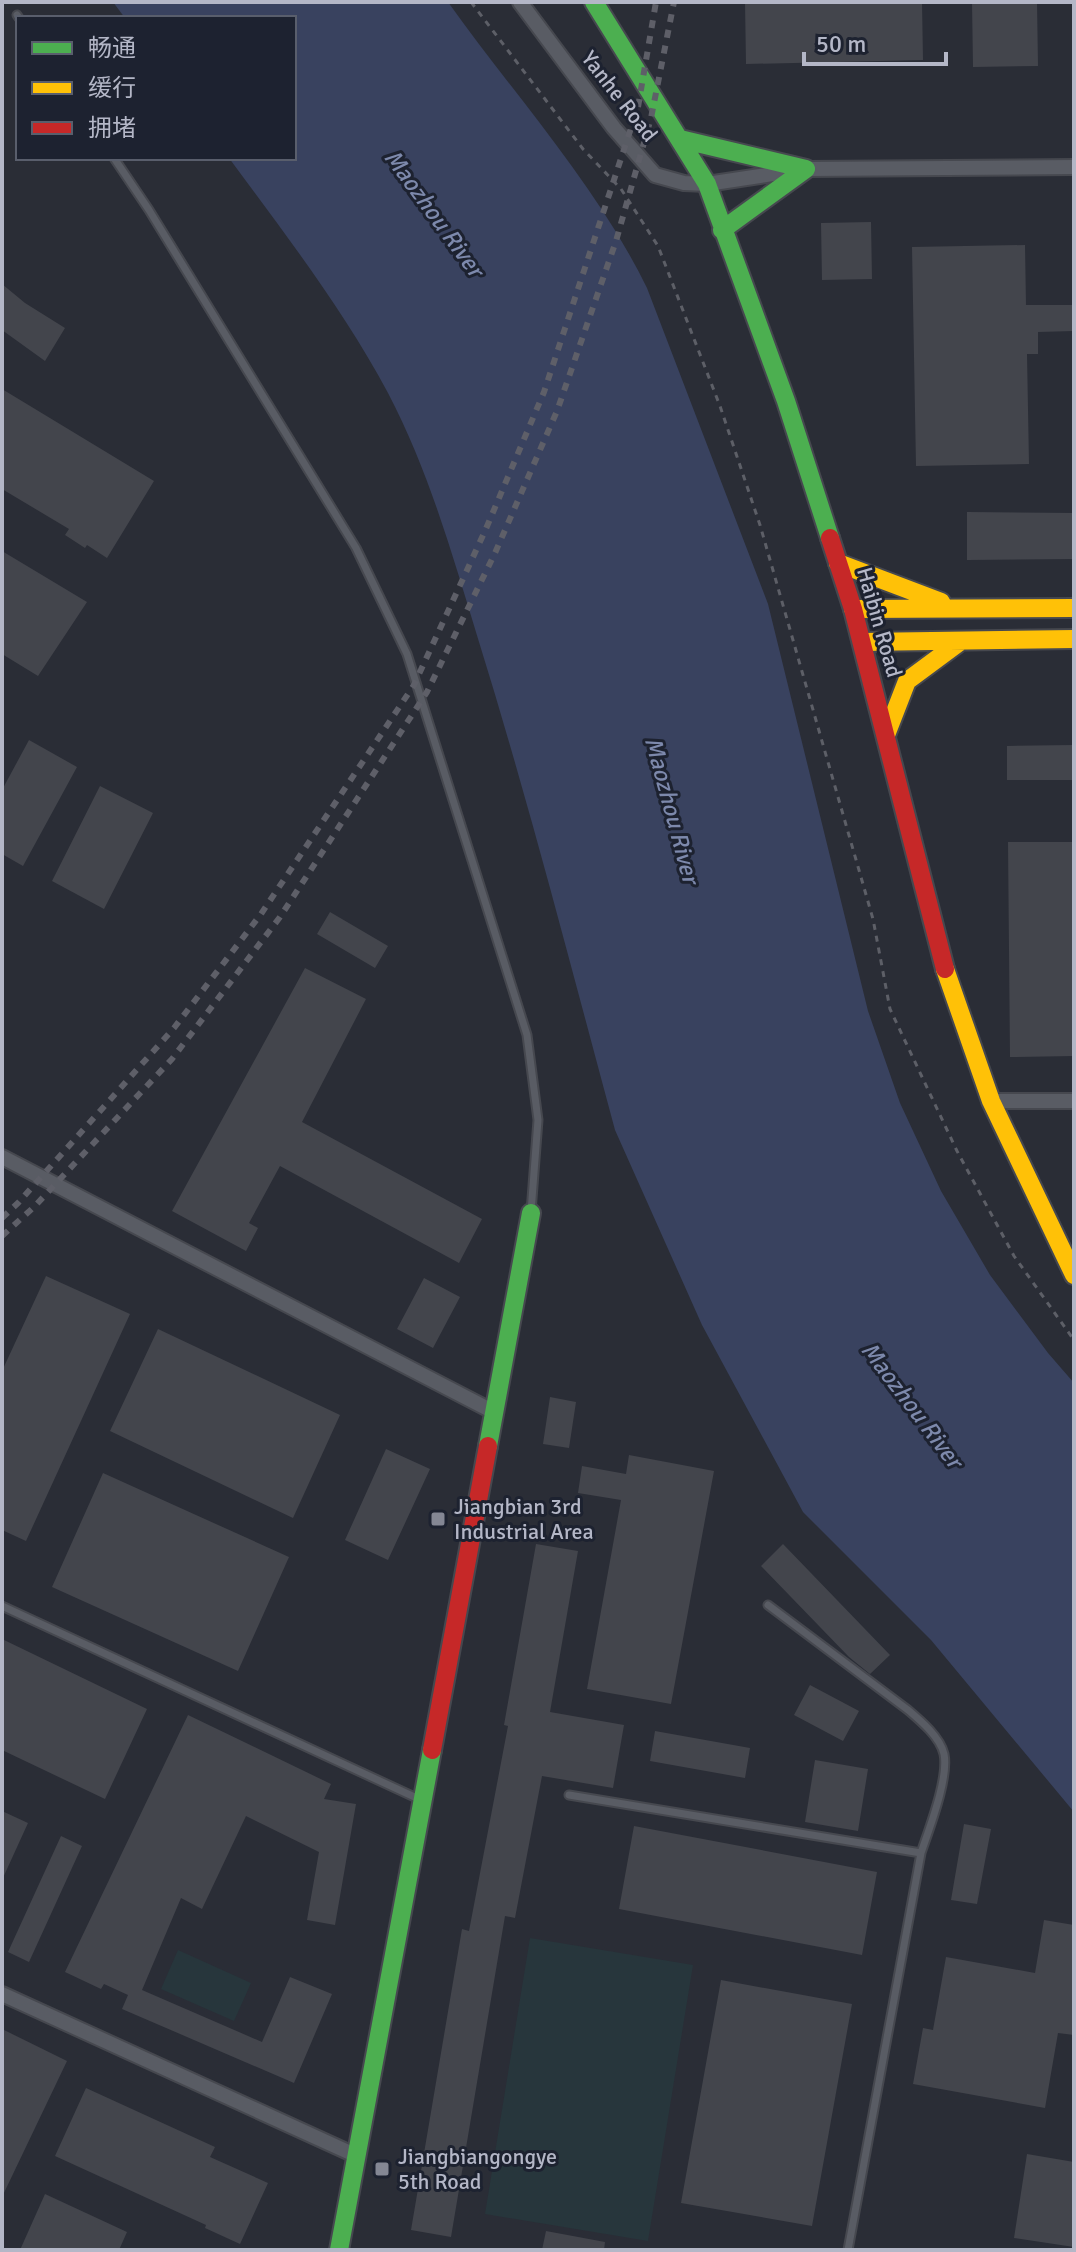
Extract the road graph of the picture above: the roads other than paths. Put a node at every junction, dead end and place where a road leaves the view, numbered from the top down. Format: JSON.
{"nodes":[{"id":1,"x":520,"y":2,"type":"edge"},
{"id":2,"x":594,"y":2,"type":"edge"},
{"id":3,"x":680,"y":139,"type":"junction"},
{"id":4,"x":115,"y":160,"type":"edge"},
{"id":5,"x":1074,"y":167,"type":"edge"},
{"id":6,"x":806,"y":169,"type":"junction"},
{"id":7,"x":707,"y":184,"type":"junction"},
{"id":8,"x":722,"y":230,"type":"junction"},
{"id":9,"x":838,"y":563,"type":"junction"},
{"id":10,"x":1074,"y":608,"type":"edge"},
{"id":11,"x":853,"y":609,"type":"junction"},
{"id":12,"x":961,"y":609,"type":"junction"},
{"id":13,"x":1074,"y":639,"type":"edge"},
{"id":14,"x":961,"y":641,"type":"junction"},
{"id":15,"x":863,"y":642,"type":"junction"},
{"id":16,"x":886,"y":735,"type":"junction"},
{"id":17,"x":991,"y":1101,"type":"junction"},
{"id":18,"x":1074,"y":1101,"type":"edge"},
{"id":19,"x":2,"y":1157,"type":"edge"},
{"id":20,"x":531,"y":1213,"type":"joint"},
{"id":21,"x":1074,"y":1275,"type":"edge"},
{"id":22,"x":494,"y":1412,"type":"junction"},
{"id":23,"x":768,"y":1605,"type":"dead end"},
{"id":24,"x":2,"y":1606,"type":"edge"},
{"id":25,"x":569,"y":1795,"type":"dead end"},
{"id":26,"x":423,"y":1801,"type":"junction"},
{"id":27,"x":921,"y":1853,"type":"junction"},
{"id":28,"x":2,"y":1994,"type":"edge"},
{"id":29,"x":357,"y":2156,"type":"junction"},
{"id":30,"x":341,"y":2250,"type":"edge"},
{"id":31,"x":848,"y":2250,"type":"edge"}],
"edges":[{"from":1,"to":7,"type":"street","name":"Yanhe Road"},
{"from":2,"to":3,"type":"street","name":"Haibin Road"},
{"from":3,"to":6,"type":"street"},
{"from":3,"to":7,"type":"street","name":"Haibin Road"},
{"from":4,"to":20,"type":"lane"},
{"from":5,"to":6,"type":"street","name":"Yanhe Road"},
{"from":6,"to":7,"type":"street","name":"Yanhe Road"},
{"from":6,"to":8,"type":"street"},
{"from":7,"to":8,"type":"street","name":"Haibin Road"},
{"from":8,"to":9,"type":"street","name":"Haibin Road"},
{"from":9,"to":11,"type":"street","name":"Haibin Road"},
{"from":9,"to":12,"type":"street"},
{"from":10,"to":12,"type":"street"},
{"from":11,"to":12,"type":"street"},
{"from":11,"to":15,"type":"street","name":"Haibin Road"},
{"from":13,"to":14,"type":"street"},
{"from":14,"to":15,"type":"street"},
{"from":14,"to":16,"type":"street"},
{"from":15,"to":16,"type":"street","name":"Haibin Road"},
{"from":16,"to":17,"type":"street","name":"Haibin Road"},
{"from":17,"to":18,"type":"street"},
{"from":17,"to":21,"type":"street","name":"Haibin Road"},
{"from":19,"to":22,"type":"street"},
{"from":20,"to":22,"type":"street"},
{"from":22,"to":26,"type":"street"},
{"from":23,"to":27,"type":"lane"},
{"from":24,"to":26,"type":"lane"},
{"from":25,"to":27,"type":"lane"},
{"from":26,"to":29,"type":"street"},
{"from":27,"to":31,"type":"lane"},
{"from":28,"to":29,"type":"street"},
{"from":29,"to":30,"type":"street"}]}
